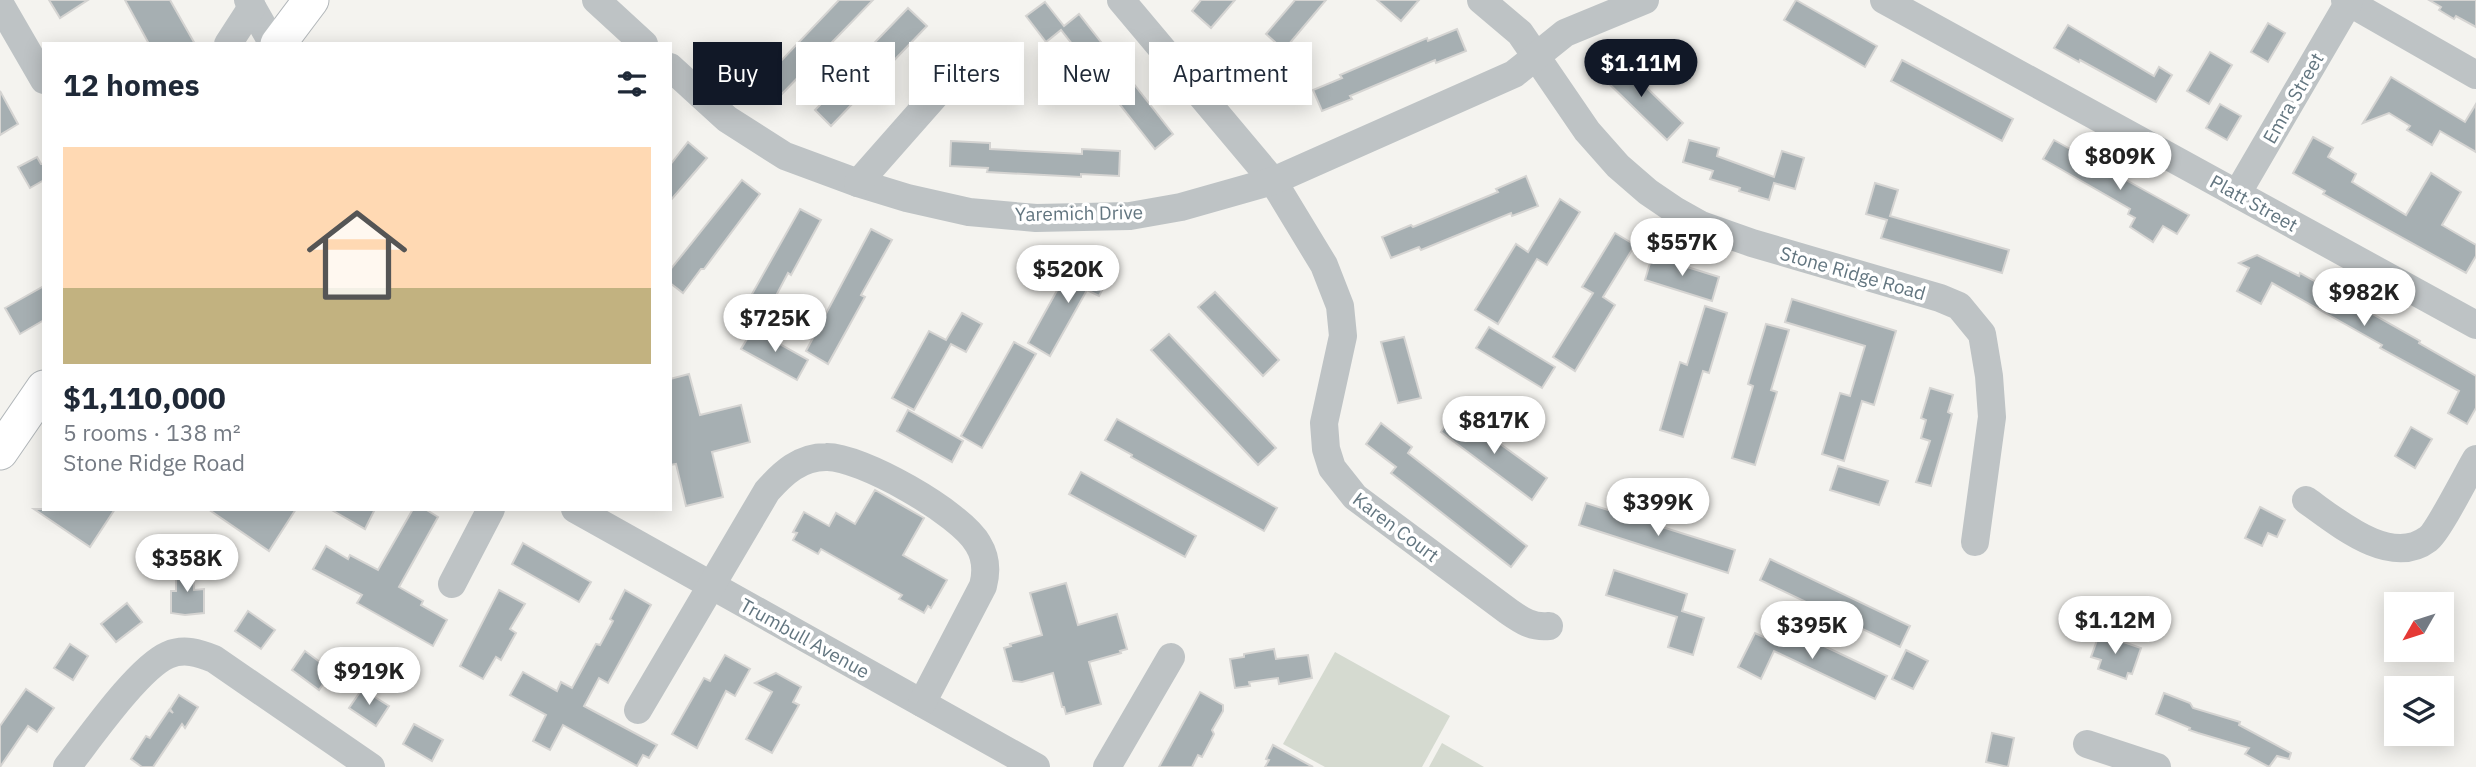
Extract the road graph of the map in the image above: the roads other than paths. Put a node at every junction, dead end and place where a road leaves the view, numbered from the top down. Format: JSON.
{"nodes":[{"id":1,"x":311,"y":0,"type":"edge"},
{"id":2,"x":596,"y":0,"type":"edge"},
{"id":3,"x":1121,"y":0,"type":"edge"},
{"id":4,"x":1481,"y":0,"type":"edge"},
{"id":5,"x":1644,"y":0,"type":"edge"},
{"id":6,"x":1884,"y":0,"type":"edge"},
{"id":7,"x":2347,"y":1,"type":"edge"},
{"id":8,"x":0,"y":4,"type":"edge"},
{"id":9,"x":250,"y":4,"type":"edge"},
{"id":10,"x":229,"y":42,"type":"edge"},
{"id":11,"x":274,"y":42,"type":"edge"},
{"id":12,"x":277,"y":42,"type":"edge"},
{"id":13,"x":642,"y":42,"type":"edge"},
{"id":14,"x":1536,"y":55,"type":"junction"},
{"id":15,"x":672,"y":69,"type":"edge"},
{"id":16,"x":2476,"y":75,"type":"edge"},
{"id":17,"x":42,"y":77,"type":"edge"},
{"id":18,"x":927,"y":105,"type":"edge"},
{"id":19,"x":1273,"y":181,"type":"junction"},
{"id":20,"x":858,"y":183,"type":"junction"},
{"id":21,"x":2237,"y":194,"type":"junction"},
{"id":22,"x":2476,"y":325,"type":"edge"},
{"id":23,"x":42,"y":391,"type":"edge"},
{"id":24,"x":1,"y":448,"type":"edge"},
{"id":25,"x":2476,"y":459,"type":"edge"},
{"id":26,"x":2306,"y":499,"type":"dead end"},
{"id":27,"x":490,"y":511,"type":"edge"},
{"id":28,"x":579,"y":511,"type":"edge"},
{"id":29,"x":1975,"y":542,"type":"dead end"},
{"id":30,"x":452,"y":584,"type":"dead end"},
{"id":31,"x":710,"y":585,"type":"junction"},
{"id":32,"x":1549,"y":626,"type":"dead end"},
{"id":33,"x":1171,"y":657,"type":"dead end"},
{"id":34,"x":922,"y":703,"type":"junction"},
{"id":35,"x":638,"y":710,"type":"dead end"},
{"id":36,"x":2087,"y":744,"type":"dead end"},
{"id":37,"x":66,"y":767,"type":"edge"},
{"id":38,"x":371,"y":767,"type":"edge"},
{"id":39,"x":1036,"y":767,"type":"edge"},
{"id":40,"x":1107,"y":767,"type":"edge"},
{"id":41,"x":2157,"y":767,"type":"edge"}],
"edges":[{"from":1,"to":12,"type":"main road"},
{"from":2,"to":13,"type":"street"},
{"from":3,"to":19,"type":"street","name":"Karen Court"},
{"from":4,"to":14,"type":"street","name":"Stone Ridge Road"},
{"from":5,"to":14,"type":"street","name":"Yaremich Drive"},
{"from":6,"to":21,"type":"street","name":"Platt Street"},
{"from":7,"to":16,"type":"street"},
{"from":7,"to":21,"type":"street","name":"Emra Street"},
{"from":8,"to":17,"type":"street"},
{"from":9,"to":10,"type":"street"},
{"from":9,"to":11,"type":"street"},
{"from":14,"to":19,"type":"street","name":"Yaremich Drive"},
{"from":14,"to":29,"type":"street","name":"Stone Ridge Road"},
{"from":15,"to":20,"type":"street","name":"Yaremich Drive"},
{"from":18,"to":20,"type":"street"},
{"from":19,"to":20,"type":"street","name":"Yaremich Drive"},
{"from":19,"to":32,"type":"street","name":"Karen Court"},
{"from":21,"to":22,"type":"street","name":"Platt Street"},
{"from":23,"to":24,"type":"main road"},
{"from":25,"to":26,"type":"street"},
{"from":27,"to":30,"type":"street"},
{"from":28,"to":31,"type":"street","name":"Trumbull Avenue"},
{"from":31,"to":34,"type":"street","name":"Trumbull Avenue"},
{"from":31,"to":34,"type":"street"},
{"from":31,"to":35,"type":"street"},
{"from":33,"to":40,"type":"street"},
{"from":34,"to":39,"type":"street","name":"Trumbull Avenue"},
{"from":36,"to":41,"type":"street"},
{"from":37,"to":38,"type":"street"}]}
